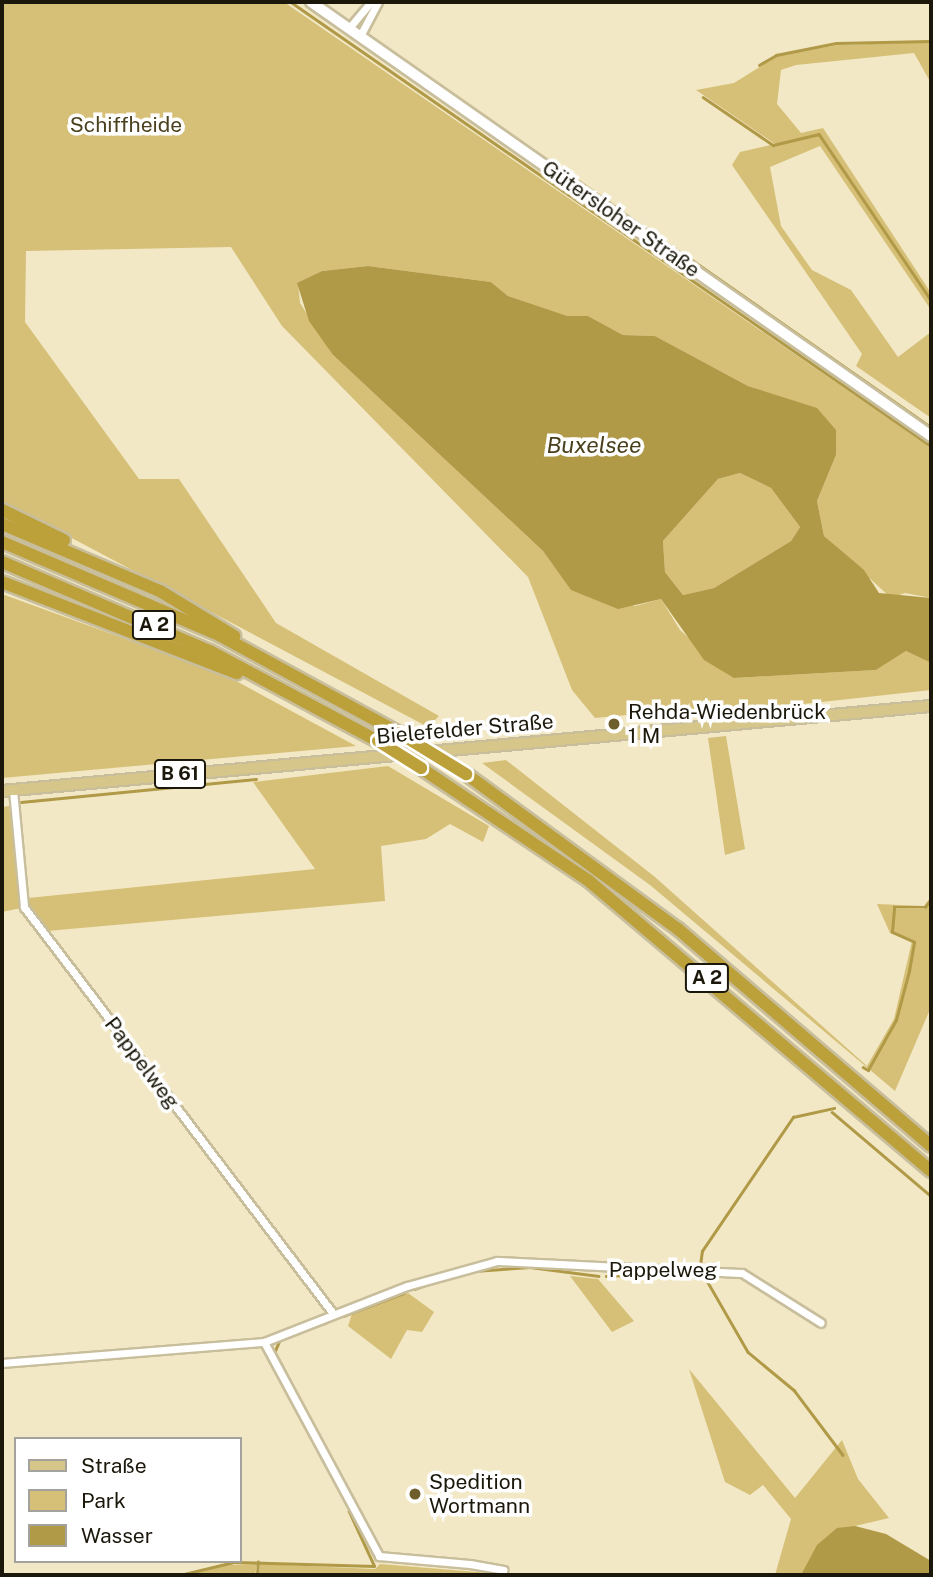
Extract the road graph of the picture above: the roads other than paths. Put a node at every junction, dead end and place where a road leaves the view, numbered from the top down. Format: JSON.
{"nodes":[{"id":1,"x":311,"y":2,"type":"edge"},
{"id":2,"x":371,"y":2,"type":"edge"},
{"id":3,"x":378,"y":2,"type":"edge"},
{"id":4,"x":349,"y":28,"type":"junction"},
{"id":5,"x":360,"y":36,"type":"junction"},
{"id":6,"x":931,"y":436,"type":"edge"},
{"id":7,"x":2,"y":510,"type":"edge"},
{"id":8,"x":2,"y":524,"type":"edge"},
{"id":9,"x":2,"y":542,"type":"edge"},
{"id":10,"x":2,"y":562,"type":"edge"},
{"id":11,"x":107,"y":565,"type":"junction"},
{"id":12,"x":2,"y":582,"type":"edge"},
{"id":13,"x":278,"y":665,"type":"junction"},
{"id":14,"x":301,"y":699,"type":"junction"},
{"id":15,"x":931,"y":706,"type":"edge"},
{"id":16,"x":7,"y":790,"type":"edge"},
{"id":17,"x":931,"y":1146,"type":"edge"},
{"id":18,"x":931,"y":1171,"type":"edge"},
{"id":19,"x":332,"y":1312,"type":"junction"},
{"id":20,"x":821,"y":1323,"type":"dead end"},
{"id":21,"x":264,"y":1342,"type":"junction"},
{"id":22,"x":2,"y":1363,"type":"edge"},
{"id":23,"x":502,"y":1573,"type":"edge"}],
"edges":[{"from":1,"to":4,"type":"main road","name":"Gütersloher Straße"},
{"from":2,"to":4,"type":"street"},
{"from":3,"to":5,"type":"street"},
{"from":4,"to":5,"type":"main road","name":"Gütersloher Straße"},
{"from":5,"to":6,"type":"main road","name":"Gütersloher Straße"},
{"from":7,"to":11,"type":"highway"},
{"from":8,"to":11,"type":"highway"},
{"from":9,"to":13,"type":"highway","number":"A 2"},
{"from":10,"to":14,"type":"highway","number":"A 2"},
{"from":11,"to":13,"type":"highway"},
{"from":12,"to":14,"type":"highway"},
{"from":13,"to":17,"type":"highway","number":"A 2","bridge":true},
{"from":14,"to":18,"type":"highway","number":"A 2","bridge":true},
{"from":15,"to":16,"type":"main road","name":"Bielefelder Straße","number":"B 61"},
{"from":16,"to":19,"type":"street","name":"Pappelweg"},
{"from":19,"to":20,"type":"street","name":"Pappelweg"},
{"from":19,"to":21,"type":"street","name":"Pappelweg"},
{"from":21,"to":22,"type":"street","name":"Pappelweg"},
{"from":21,"to":23,"type":"street"}]}
